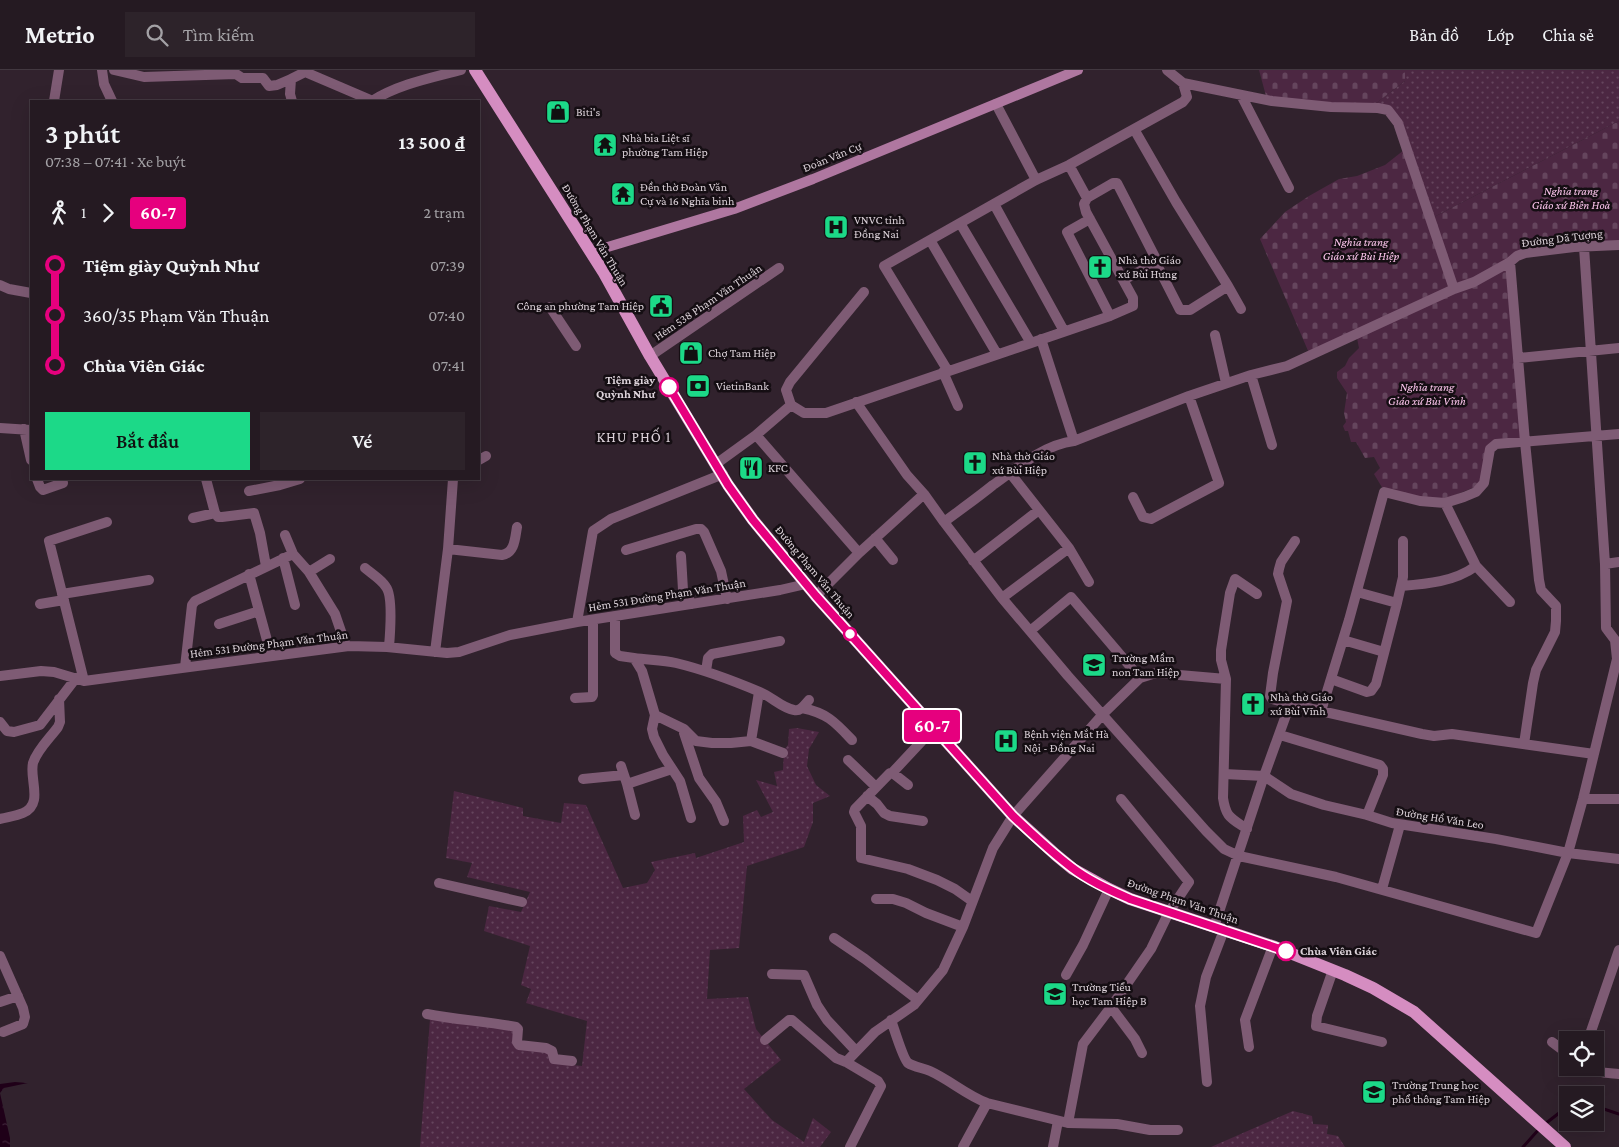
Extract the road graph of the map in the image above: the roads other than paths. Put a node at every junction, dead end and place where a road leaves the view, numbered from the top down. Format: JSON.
{"nodes":[{"id":1,"x":59,"y":70,"type":"edge"},
{"id":2,"x":102,"y":70,"type":"edge"},
{"id":3,"x":114,"y":70,"type":"edge"},
{"id":4,"x":461,"y":70,"type":"edge"},
{"id":5,"x":475,"y":70,"type":"edge"},
{"id":6,"x":1078,"y":70,"type":"edge"},
{"id":7,"x":1167,"y":70,"type":"edge"},
{"id":8,"x":305,"y":71,"type":"edge"},
{"id":9,"x":291,"y":79,"type":"junction"},
{"id":10,"x":1184,"y":83,"type":"junction"},
{"id":11,"x":1242,"y":95,"type":"junction"},
{"id":12,"x":54,"y":100,"type":"edge"},
{"id":13,"x":112,"y":100,"type":"edge"},
{"id":14,"x":292,"y":100,"type":"edge"},
{"id":15,"x":370,"y":100,"type":"edge"},
{"id":16,"x":374,"y":100,"type":"edge"},
{"id":17,"x":996,"y":104,"type":"junction"},
{"id":18,"x":1134,"y":129,"type":"junction"},
{"id":19,"x":1070,"y":165,"type":"junction"},
{"id":20,"x":1036,"y":180,"type":"junction"},
{"id":21,"x":1289,"y":188,"type":"dead end"},
{"id":22,"x":1087,"y":198,"type":"junction"},
{"id":23,"x":994,"y":204,"type":"junction"},
{"id":24,"x":1090,"y":219,"type":"junction"},
{"id":25,"x":960,"y":223,"type":"junction"},
{"id":26,"x":930,"y":240,"type":"junction"},
{"id":27,"x":1619,"y":245,"type":"edge"},
{"id":28,"x":1584,"y":247,"type":"junction"},
{"id":29,"x":590,"y":252,"type":"junction"},
{"id":30,"x":1510,"y":262,"type":"junction"},
{"id":31,"x":1156,"y":263,"type":"junction"},
{"id":32,"x":779,"y":268,"type":"dead end"},
{"id":33,"x":1123,"y":280,"type":"junction"},
{"id":34,"x":0,"y":285,"type":"edge"},
{"id":35,"x":1228,"y":286,"type":"junction"},
{"id":36,"x":1454,"y":289,"type":"junction"},
{"id":37,"x":864,"y":292,"type":"dead end"},
{"id":38,"x":30,"y":293,"type":"edge"},
{"id":39,"x":550,"y":307,"type":"dead end"},
{"id":40,"x":1241,"y":309,"type":"dead end"},
{"id":41,"x":1110,"y":316,"type":"junction"},
{"id":42,"x":1064,"y":331,"type":"junction"},
{"id":43,"x":1215,"y":335,"type":"dead end"},
{"id":44,"x":1036,"y":341,"type":"junction"},
{"id":45,"x":576,"y":346,"type":"dead end"},
{"id":46,"x":1619,"y":348,"type":"edge"},
{"id":47,"x":1592,"y":351,"type":"junction"},
{"id":48,"x":997,"y":354,"type":"junction"},
{"id":49,"x":650,"y":356,"type":"junction"},
{"id":50,"x":1518,"y":358,"type":"junction"},
{"id":51,"x":945,"y":372,"type":"junction"},
{"id":52,"x":1251,"y":375,"type":"junction"},
{"id":53,"x":1226,"y":383,"type":"junction"},
{"id":54,"x":1189,"y":396,"type":"junction"},
{"id":55,"x":856,"y":402,"type":"junction"},
{"id":56,"x":791,"y":405,"type":"junction"},
{"id":57,"x":958,"y":406,"type":"dead end"},
{"id":58,"x":0,"y":428,"type":"edge"},
{"id":59,"x":28,"y":430,"type":"edge"},
{"id":60,"x":1619,"y":434,"type":"edge"},
{"id":61,"x":756,"y":435,"type":"junction"},
{"id":62,"x":1597,"y":435,"type":"junction"},
{"id":63,"x":1074,"y":441,"type":"junction"},
{"id":64,"x":1524,"y":442,"type":"junction"},
{"id":65,"x":1272,"y":445,"type":"dead end"},
{"id":66,"x":30,"y":450,"type":"edge"},
{"id":67,"x":720,"y":469,"type":"junction"},
{"id":68,"x":1010,"y":473,"type":"junction"},
{"id":69,"x":38,"y":480,"type":"edge"},
{"id":70,"x":206,"y":480,"type":"edge"},
{"id":71,"x":297,"y":480,"type":"edge"},
{"id":72,"x":453,"y":480,"type":"edge"},
{"id":73,"x":63,"y":483,"type":"dead end"},
{"id":74,"x":249,"y":491,"type":"dead end"},
{"id":75,"x":924,"y":494,"type":"junction"},
{"id":76,"x":1133,"y":497,"type":"dead end"},
{"id":77,"x":1445,"y":503,"type":"junction"},
{"id":78,"x":1039,"y":510,"type":"junction"},
{"id":79,"x":215,"y":513,"type":"junction"},
{"id":80,"x":193,"y":518,"type":"dead end"},
{"id":81,"x":107,"y":522,"type":"dead end"},
{"id":82,"x":944,"y":522,"type":"junction"},
{"id":83,"x":517,"y":527,"type":"dead end"},
{"id":84,"x":285,"y":535,"type":"dead end"},
{"id":85,"x":875,"y":538,"type":"junction"},
{"id":86,"x":1295,"y":541,"type":"dead end"},
{"id":87,"x":1403,"y":541,"type":"dead end"},
{"id":88,"x":448,"y":548,"type":"junction"},
{"id":89,"x":1069,"y":548,"type":"junction"},
{"id":90,"x":626,"y":550,"type":"dead end"},
{"id":91,"x":859,"y":552,"type":"junction"},
{"id":92,"x":293,"y":554,"type":"junction"},
{"id":93,"x":680,"y":556,"type":"dead end"},
{"id":94,"x":283,"y":558,"type":"junction"},
{"id":95,"x":330,"y":559,"type":"dead end"},
{"id":96,"x":893,"y":560,"type":"dead end"},
{"id":97,"x":974,"y":561,"type":"junction"},
{"id":98,"x":1619,"y":562,"type":"edge"},
{"id":99,"x":1606,"y":564,"type":"junction"},
{"id":100,"x":266,"y":566,"type":"junction"},
{"id":101,"x":1476,"y":566,"type":"junction"},
{"id":102,"x":365,"y":568,"type":"dead end"},
{"id":103,"x":309,"y":572,"type":"junction"},
{"id":104,"x":249,"y":574,"type":"junction"},
{"id":105,"x":149,"y":580,"type":"dead end"},
{"id":106,"x":1089,"y":582,"type":"dead end"},
{"id":107,"x":806,"y":584,"type":"junction"},
{"id":108,"x":1402,"y":586,"type":"junction"},
{"id":109,"x":1357,"y":592,"type":"junction"},
{"id":110,"x":1257,"y":594,"type":"dead end"},
{"id":111,"x":816,"y":596,"type":"junction"},
{"id":112,"x":63,"y":597,"type":"junction"},
{"id":113,"x":1002,"y":598,"type":"junction"},
{"id":114,"x":726,"y":599,"type":"junction"},
{"id":115,"x":1510,"y":602,"type":"dead end"},
{"id":116,"x":1397,"y":603,"type":"junction"},
{"id":117,"x":40,"y":604,"type":"dead end"},
{"id":118,"x":295,"y":604,"type":"dead end"},
{"id":119,"x":692,"y":604,"type":"junction"},
{"id":120,"x":259,"y":611,"type":"junction"},
{"id":121,"x":615,"y":617,"type":"junction"},
{"id":122,"x":593,"y":620,"type":"junction"},
{"id":123,"x":577,"y":622,"type":"junction"},
{"id":124,"x":219,"y":624,"type":"dead end"},
{"id":125,"x":1030,"y":631,"type":"junction"},
{"id":126,"x":1342,"y":640,"type":"junction"},
{"id":127,"x":780,"y":641,"type":"dead end"},
{"id":128,"x":346,"y":646,"type":"junction"},
{"id":129,"x":390,"y":647,"type":"junction"},
{"id":130,"x":434,"y":652,"type":"junction"},
{"id":131,"x":1384,"y":652,"type":"junction"},
{"id":132,"x":270,"y":655,"type":"junction"},
{"id":133,"x":634,"y":658,"type":"junction"},
{"id":134,"x":185,"y":667,"type":"junction"},
{"id":135,"x":706,"y":671,"type":"junction"},
{"id":136,"x":0,"y":676,"type":"edge"},
{"id":137,"x":1140,"y":678,"type":"junction"},
{"id":138,"x":1226,"y":679,"type":"junction"},
{"id":139,"x":1331,"y":679,"type":"junction"},
{"id":140,"x":80,"y":680,"type":"junction"},
{"id":141,"x":759,"y":692,"type":"junction"},
{"id":142,"x":575,"y":698,"type":"dead end"},
{"id":143,"x":59,"y":699,"type":"junction"},
{"id":144,"x":809,"y":700,"type":"dead end"},
{"id":145,"x":1290,"y":704,"type":"junction"},
{"id":146,"x":802,"y":708,"type":"junction"},
{"id":147,"x":1321,"y":711,"type":"junction"},
{"id":148,"x":1104,"y":714,"type":"junction"},
{"id":149,"x":655,"y":715,"type":"junction"},
{"id":150,"x":0,"y":722,"type":"edge"},
{"id":151,"x":934,"y":728,"type":"junction"},
{"id":152,"x":684,"y":729,"type":"junction"},
{"id":153,"x":1280,"y":735,"type":"junction"},
{"id":154,"x":751,"y":740,"type":"junction"},
{"id":155,"x":852,"y":740,"type":"dead end"},
{"id":156,"x":1524,"y":744,"type":"junction"},
{"id":157,"x":784,"y":753,"type":"dead end"},
{"id":158,"x":1594,"y":754,"type":"junction"},
{"id":159,"x":848,"y":760,"type":"dead end"},
{"id":160,"x":672,"y":769,"type":"junction"},
{"id":161,"x":892,"y":773,"type":"junction"},
{"id":162,"x":1224,"y":774,"type":"junction"},
{"id":163,"x":624,"y":775,"type":"junction"},
{"id":164,"x":1264,"y":776,"type":"junction"},
{"id":165,"x":584,"y":779,"type":"dead end"},
{"id":166,"x":908,"y":785,"type":"dead end"},
{"id":167,"x":876,"y":787,"type":"junction"},
{"id":168,"x":867,"y":796,"type":"junction"},
{"id":169,"x":1120,"y":799,"type":"dead end"},
{"id":170,"x":1583,"y":799,"type":"junction"},
{"id":171,"x":1619,"y":799,"type":"edge"},
{"id":172,"x":635,"y":815,"type":"dead end"},
{"id":173,"x":1367,"y":815,"type":"junction"},
{"id":174,"x":1013,"y":816,"type":"junction"},
{"id":175,"x":691,"y":818,"type":"dead end"},
{"id":176,"x":0,"y":819,"type":"edge"},
{"id":177,"x":724,"y":821,"type":"dead end"},
{"id":178,"x":923,"y":821,"type":"dead end"},
{"id":179,"x":1400,"y":824,"type":"junction"},
{"id":180,"x":1248,"y":828,"type":"junction"},
{"id":181,"x":1568,"y":853,"type":"junction"},
{"id":182,"x":1239,"y":856,"type":"junction"},
{"id":183,"x":1619,"y":859,"type":"edge"},
{"id":184,"x":439,"y":883,"type":"dead end"},
{"id":185,"x":1109,"y":889,"type":"junction"},
{"id":186,"x":1382,"y":889,"type":"junction"},
{"id":187,"x":876,"y":899,"type":"dead end"},
{"id":188,"x":972,"y":901,"type":"junction"},
{"id":189,"x":522,"y":902,"type":"dead end"},
{"id":190,"x":1169,"y":912,"type":"junction"},
{"id":191,"x":963,"y":927,"type":"junction"},
{"id":192,"x":1219,"y":929,"type":"junction"},
{"id":193,"x":834,"y":938,"type":"dead end"},
{"id":194,"x":1273,"y":946,"type":"junction"},
{"id":195,"x":1619,"y":950,"type":"edge"},
{"id":196,"x":0,"y":956,"type":"edge"},
{"id":197,"x":1333,"y":970,"type":"junction"},
{"id":198,"x":772,"y":974,"type":"dead end"},
{"id":199,"x":1066,"y":975,"type":"dead end"},
{"id":200,"x":18,"y":996,"type":"junction"},
{"id":201,"x":918,"y":1000,"type":"junction"},
{"id":202,"x":0,"y":1002,"type":"edge"},
{"id":203,"x":1111,"y":1007,"type":"junction"},
{"id":204,"x":427,"y":1014,"type":"dead end"},
{"id":205,"x":891,"y":1020,"type":"junction"},
{"id":206,"x":1591,"y":1031,"type":"edge"},
{"id":207,"x":3,"y":1032,"type":"dead end"},
{"id":208,"x":765,"y":1040,"type":"dead end"},
{"id":209,"x":1382,"y":1042,"type":"dead end"},
{"id":210,"x":1552,"y":1042,"type":"dead end"},
{"id":211,"x":1249,"y":1047,"type":"dead end"},
{"id":212,"x":1559,"y":1047,"type":"edge"},
{"id":213,"x":856,"y":1051,"type":"junction"},
{"id":214,"x":1142,"y":1052,"type":"dead end"},
{"id":215,"x":572,"y":1061,"type":"dead end"},
{"id":216,"x":846,"y":1062,"type":"junction"},
{"id":217,"x":1604,"y":1072,"type":"edge"},
{"id":218,"x":1619,"y":1074,"type":"edge"},
{"id":219,"x":1207,"y":1082,"type":"dead end"},
{"id":220,"x":987,"y":1103,"type":"junction"},
{"id":221,"x":1063,"y":1122,"type":"junction"},
{"id":222,"x":1178,"y":1130,"type":"dead end"},
{"id":223,"x":850,"y":1147,"type":"edge"},
{"id":224,"x":963,"y":1147,"type":"edge"},
{"id":225,"x":1052,"y":1147,"type":"edge"},
{"id":226,"x":1565,"y":1147,"type":"edge"}],
"edges":[{"from":1,"to":12,"type":"street"},
{"from":2,"to":13,"type":"street"},
{"from":3,"to":9,"type":"street"},
{"from":4,"to":16,"type":"street"},
{"from":5,"to":29,"type":"main road","name":"Đường Phạm Văn Thuận"},
{"from":6,"to":17,"type":"street","name":"Đoàn Văn Cự"},
{"from":7,"to":10,"type":"street"},
{"from":8,"to":9,"type":"street"},
{"from":8,"to":15,"type":"street"},
{"from":9,"to":14,"type":"street"},
{"from":10,"to":11,"type":"street"},
{"from":10,"to":18,"type":"street"},
{"from":11,"to":21,"type":"street"},
{"from":11,"to":36,"type":"street"},
{"from":17,"to":20,"type":"street"},
{"from":17,"to":29,"type":"street","name":"Đoàn Văn Cự"},
{"from":18,"to":19,"type":"street"},
{"from":18,"to":35,"type":"street"},
{"from":19,"to":20,"type":"street"},
{"from":19,"to":22,"type":"street"},
{"from":20,"to":23,"type":"street"},
{"from":22,"to":24,"type":"street"},
{"from":22,"to":31,"type":"street"},
{"from":23,"to":25,"type":"street"},
{"from":23,"to":42,"type":"street"},
{"from":24,"to":33,"type":"street"},
{"from":24,"to":41,"type":"street"},
{"from":25,"to":26,"type":"street"},
{"from":25,"to":44,"type":"street"},
{"from":26,"to":48,"type":"street"},
{"from":26,"to":51,"type":"street"},
{"from":27,"to":28,"type":"street","name":"Đường Dã Tượng"},
{"from":28,"to":30,"type":"street","name":"Đường Dã Tượng"},
{"from":28,"to":47,"type":"street"},
{"from":29,"to":49,"type":"main road","name":"Đường Phạm Văn Thuận"},
{"from":30,"to":36,"type":"street","name":"Đường Dã Tượng"},
{"from":30,"to":50,"type":"street"},
{"from":31,"to":33,"type":"street"},
{"from":31,"to":35,"type":"street"},
{"from":32,"to":49,"type":"street","name":"Hẻm 538 Phạm Văn Thuận"},
{"from":33,"to":41,"type":"street"},
{"from":34,"to":38,"type":"street"},
{"from":35,"to":40,"type":"street"},
{"from":36,"to":52,"type":"street","name":"Đường Dã Tượng"},
{"from":37,"to":56,"type":"street"},
{"from":39,"to":45,"type":"street"},
{"from":41,"to":42,"type":"street"},
{"from":42,"to":44,"type":"street"},
{"from":43,"to":53,"type":"street"},
{"from":44,"to":48,"type":"street"},
{"from":44,"to":63,"type":"street"},
{"from":46,"to":47,"type":"street"},
{"from":47,"to":50,"type":"street"},
{"from":47,"to":62,"type":"street"},
{"from":48,"to":51,"type":"street"},
{"from":49,"to":67,"type":"main road","name":"Đường Phạm Văn Thuận"},
{"from":50,"to":64,"type":"street"},
{"from":51,"to":55,"type":"street"},
{"from":51,"to":57,"type":"street"},
{"from":52,"to":53,"type":"street","name":"Đường Dã Tượng"},
{"from":52,"to":65,"type":"street"},
{"from":53,"to":54,"type":"street","name":"Đường Dã Tượng"},
{"from":54,"to":63,"type":"street","name":"Đường Dã Tượng"},
{"from":54,"to":76,"type":"street"},
{"from":55,"to":56,"type":"street"},
{"from":55,"to":75,"type":"street"},
{"from":56,"to":61,"type":"street"},
{"from":58,"to":59,"type":"street"},
{"from":59,"to":66,"type":"street"},
{"from":60,"to":62,"type":"street"},
{"from":61,"to":67,"type":"street"},
{"from":61,"to":91,"type":"street"},
{"from":62,"to":64,"type":"street"},
{"from":62,"to":99,"type":"street"},
{"from":63,"to":68,"type":"street","name":"Đường Dã Tượng"},
{"from":64,"to":77,"type":"street"},
{"from":64,"to":156,"type":"street"},
{"from":67,"to":107,"type":"main road","name":"Đường Phạm Văn Thuận"},
{"from":67,"to":123,"type":"street"},
{"from":68,"to":78,"type":"street"},
{"from":68,"to":82,"type":"street","name":"Đường Dã Tượng"},
{"from":69,"to":73,"type":"street"},
{"from":70,"to":79,"type":"street"},
{"from":71,"to":74,"type":"street"},
{"from":72,"to":88,"type":"street"},
{"from":75,"to":82,"type":"street"},
{"from":75,"to":85,"type":"street"},
{"from":77,"to":101,"type":"street"},
{"from":77,"to":109,"type":"street"},
{"from":78,"to":89,"type":"street"},
{"from":78,"to":97,"type":"street"},
{"from":79,"to":80,"type":"street"},
{"from":79,"to":100,"type":"street"},
{"from":81,"to":112,"type":"street"},
{"from":82,"to":97,"type":"street"},
{"from":83,"to":88,"type":"street"},
{"from":84,"to":92,"type":"street"},
{"from":85,"to":91,"type":"street"},
{"from":85,"to":96,"type":"street"},
{"from":86,"to":145,"type":"street"},
{"from":87,"to":108,"type":"street"},
{"from":88,"to":130,"type":"street"},
{"from":89,"to":106,"type":"street"},
{"from":89,"to":113,"type":"street"},
{"from":90,"to":114,"type":"street"},
{"from":91,"to":111,"type":"street"},
{"from":92,"to":94,"type":"street"},
{"from":92,"to":103,"type":"street"},
{"from":93,"to":119,"type":"street"},
{"from":94,"to":100,"type":"street"},
{"from":94,"to":118,"type":"street"},
{"from":95,"to":103,"type":"street"},
{"from":97,"to":113,"type":"street"},
{"from":98,"to":99,"type":"street"},
{"from":99,"to":158,"type":"street"},
{"from":100,"to":104,"type":"street"},
{"from":101,"to":108,"type":"street"},
{"from":101,"to":115,"type":"street"},
{"from":102,"to":129,"type":"street"},
{"from":103,"to":128,"type":"street"},
{"from":104,"to":120,"type":"street"},
{"from":104,"to":134,"type":"street"},
{"from":105,"to":112,"type":"street"},
{"from":107,"to":111,"type":"main road","name":"Đường Phạm Văn Thuận"},
{"from":107,"to":114,"type":"street","name":"Hẻm 531 Đường Phạm Văn Thuận"},
{"from":108,"to":116,"type":"street"},
{"from":109,"to":116,"type":"street"},
{"from":109,"to":126,"type":"street"},
{"from":110,"to":138,"type":"street"},
{"from":111,"to":151,"type":"main road","name":"Đường Phạm Văn Thuận"},
{"from":112,"to":117,"type":"street"},
{"from":112,"to":140,"type":"street"},
{"from":113,"to":125,"type":"street"},
{"from":114,"to":119,"type":"street","name":"Hẻm 531 Đường Phạm Văn Thuận"},
{"from":116,"to":131,"type":"street"},
{"from":119,"to":121,"type":"street","name":"Hẻm 531 Đường Phạm Văn Thuận"},
{"from":120,"to":124,"type":"street"},
{"from":120,"to":132,"type":"street"},
{"from":121,"to":122,"type":"street","name":"Hẻm 531 Đường Phạm Văn Thuận"},
{"from":121,"to":133,"type":"street"},
{"from":122,"to":123,"type":"street","name":"Hẻm 531 Đường Phạm Văn Thuận"},
{"from":122,"to":142,"type":"street"},
{"from":123,"to":130,"type":"street","name":"Hẻm 531 Đường Phạm Văn Thuận"},
{"from":125,"to":137,"type":"street"},
{"from":125,"to":148,"type":"street"},
{"from":126,"to":131,"type":"street"},
{"from":126,"to":139,"type":"street"},
{"from":127,"to":135,"type":"street"},
{"from":128,"to":129,"type":"street","name":"Hẻm 531 Đường Phạm Văn Thuận"},
{"from":128,"to":132,"type":"street","name":"Hẻm 531 Đường Phạm Văn Thuận"},
{"from":129,"to":130,"type":"street","name":"Hẻm 531 Đường Phạm Văn Thuận"},
{"from":131,"to":139,"type":"street"},
{"from":132,"to":134,"type":"street","name":"Hẻm 531 Đường Phạm Văn Thuận"},
{"from":133,"to":135,"type":"street"},
{"from":133,"to":149,"type":"street"},
{"from":134,"to":140,"type":"street","name":"Hẻm 531 Đường Phạm Văn Thuận"},
{"from":135,"to":141,"type":"street"},
{"from":136,"to":140,"type":"street","name":"Hẻm 531 Đường Phạm Văn Thuận"},
{"from":137,"to":138,"type":"street"},
{"from":137,"to":148,"type":"street"},
{"from":138,"to":162,"type":"street"},
{"from":139,"to":147,"type":"street"},
{"from":140,"to":143,"type":"street"},
{"from":141,"to":146,"type":"street"},
{"from":141,"to":154,"type":"street"},
{"from":143,"to":150,"type":"street"},
{"from":143,"to":176,"type":"street"},
{"from":144,"to":146,"type":"street"},
{"from":145,"to":147,"type":"street"},
{"from":145,"to":153,"type":"street"},
{"from":146,"to":155,"type":"street"},
{"from":147,"to":156,"type":"street"},
{"from":148,"to":174,"type":"street"},
{"from":148,"to":182,"type":"street"},
{"from":149,"to":152,"type":"street"},
{"from":149,"to":160,"type":"street"},
{"from":151,"to":161,"type":"street"},
{"from":151,"to":174,"type":"main road","name":"Đường Phạm Văn Thuận"},
{"from":152,"to":154,"type":"street"},
{"from":152,"to":177,"type":"street"},
{"from":153,"to":164,"type":"street"},
{"from":153,"to":173,"type":"street"},
{"from":154,"to":157,"type":"street"},
{"from":156,"to":158,"type":"street"},
{"from":158,"to":170,"type":"street"},
{"from":159,"to":167,"type":"street"},
{"from":160,"to":163,"type":"street"},
{"from":160,"to":175,"type":"street"},
{"from":161,"to":166,"type":"street"},
{"from":161,"to":167,"type":"street"},
{"from":162,"to":164,"type":"street"},
{"from":162,"to":180,"type":"street"},
{"from":163,"to":165,"type":"street"},
{"from":163,"to":172,"type":"street"},
{"from":164,"to":173,"type":"street","name":"Đường Hồ Văn Leo"},
{"from":164,"to":180,"type":"street"},
{"from":167,"to":168,"type":"street"},
{"from":168,"to":178,"type":"street"},
{"from":168,"to":188,"type":"street"},
{"from":169,"to":190,"type":"street"},
{"from":170,"to":171,"type":"street"},
{"from":170,"to":181,"type":"street"},
{"from":173,"to":179,"type":"street","name":"Đường Hồ Văn Leo"},
{"from":174,"to":185,"type":"main road","name":"Đường Phạm Văn Thuận"},
{"from":174,"to":188,"type":"street"},
{"from":179,"to":181,"type":"street","name":"Đường Hồ Văn Leo"},
{"from":179,"to":186,"type":"street"},
{"from":180,"to":182,"type":"street"},
{"from":181,"to":183,"type":"street","name":"Đường Hồ Văn Leo"},
{"from":181,"to":186,"type":"street"},
{"from":182,"to":186,"type":"street"},
{"from":182,"to":192,"type":"street"},
{"from":184,"to":189,"type":"street"},
{"from":185,"to":190,"type":"main road","name":"Đường Phạm Văn Thuận"},
{"from":185,"to":199,"type":"street"},
{"from":187,"to":191,"type":"street"},
{"from":188,"to":191,"type":"street"},
{"from":190,"to":192,"type":"main road","name":"Đường Phạm Văn Thuận"},
{"from":190,"to":203,"type":"street"},
{"from":191,"to":201,"type":"street"},
{"from":192,"to":194,"type":"main road","name":"Đường Phạm Văn Thuận"},
{"from":192,"to":219,"type":"street"},
{"from":193,"to":201,"type":"street"},
{"from":194,"to":197,"type":"main road","name":"Đường Phạm Văn Thuận"},
{"from":194,"to":211,"type":"street"},
{"from":195,"to":206,"type":"street"},
{"from":196,"to":200,"type":"street"},
{"from":197,"to":209,"type":"street"},
{"from":197,"to":226,"type":"main road","name":"Đường Phạm Văn Thuận"},
{"from":198,"to":213,"type":"street"},
{"from":200,"to":202,"type":"street"},
{"from":200,"to":207,"type":"street"},
{"from":201,"to":205,"type":"street"},
{"from":203,"to":214,"type":"street"},
{"from":203,"to":221,"type":"street"},
{"from":204,"to":215,"type":"street"},
{"from":205,"to":213,"type":"street"},
{"from":205,"to":220,"type":"street"},
{"from":208,"to":216,"type":"street"},
{"from":210,"to":212,"type":"street"},
{"from":213,"to":216,"type":"street"},
{"from":216,"to":223,"type":"street"},
{"from":217,"to":218,"type":"street"},
{"from":220,"to":221,"type":"street"},
{"from":220,"to":224,"type":"street"},
{"from":221,"to":222,"type":"street"},
{"from":221,"to":225,"type":"street"}]}
